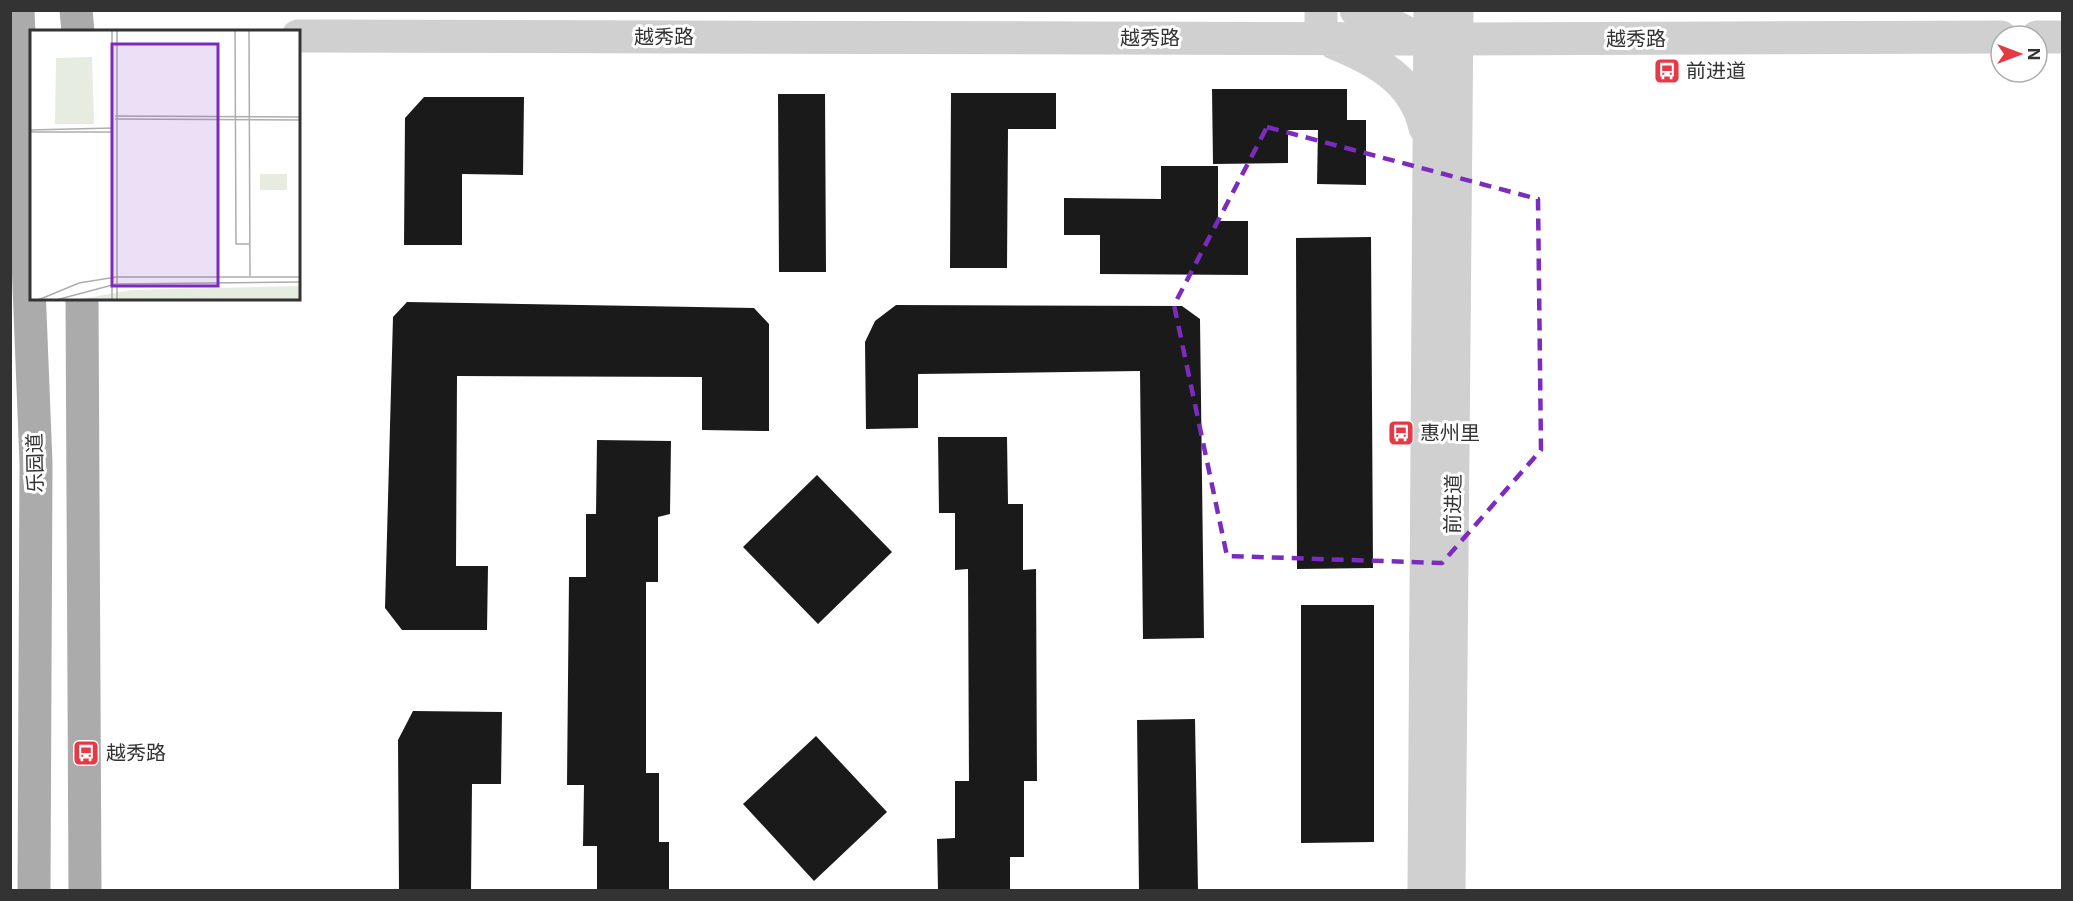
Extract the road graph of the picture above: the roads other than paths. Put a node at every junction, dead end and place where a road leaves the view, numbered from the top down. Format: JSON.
{"nodes":[{"id":1,"x":76,"y":10,"type":"edge"},
{"id":2,"x":1339,"y":22,"type":"edge"},
{"id":3,"x":20,"y":30,"type":"edge"},
{"id":4,"x":78,"y":30,"type":"edge"},
{"id":5,"x":1437,"y":32,"type":"edge"},
{"id":6,"x":300,"y":36,"type":"edge"},
{"id":7,"x":1989,"y":37,"type":"edge"},
{"id":8,"x":1443,"y":151,"type":"junction"},
{"id":9,"x":82,"y":300,"type":"edge"},
{"id":10,"x":34,"y":891,"type":"edge"},
{"id":11,"x":85,"y":891,"type":"edge"},
{"id":12,"x":1424,"y":891,"type":"edge"},
{"id":13,"x":1449,"y":891,"type":"edge"}],
"edges":[{"from":1,"to":4,"type":"main road"},
{"from":2,"to":5,"type":"street","name":"越秀路"},
{"from":2,"to":6,"type":"street","name":"越秀路"},
{"from":2,"to":8,"type":"street"},
{"from":3,"to":10,"type":"main road","name":"乐园道"},
{"from":5,"to":7,"type":"street","name":"越秀路"},
{"from":5,"to":8,"type":"street","name":"前进道"},
{"from":8,"to":12,"type":"street","name":"前进道"},
{"from":8,"to":13,"type":"street","name":"前进道"},
{"from":9,"to":11,"type":"main road"}]}
